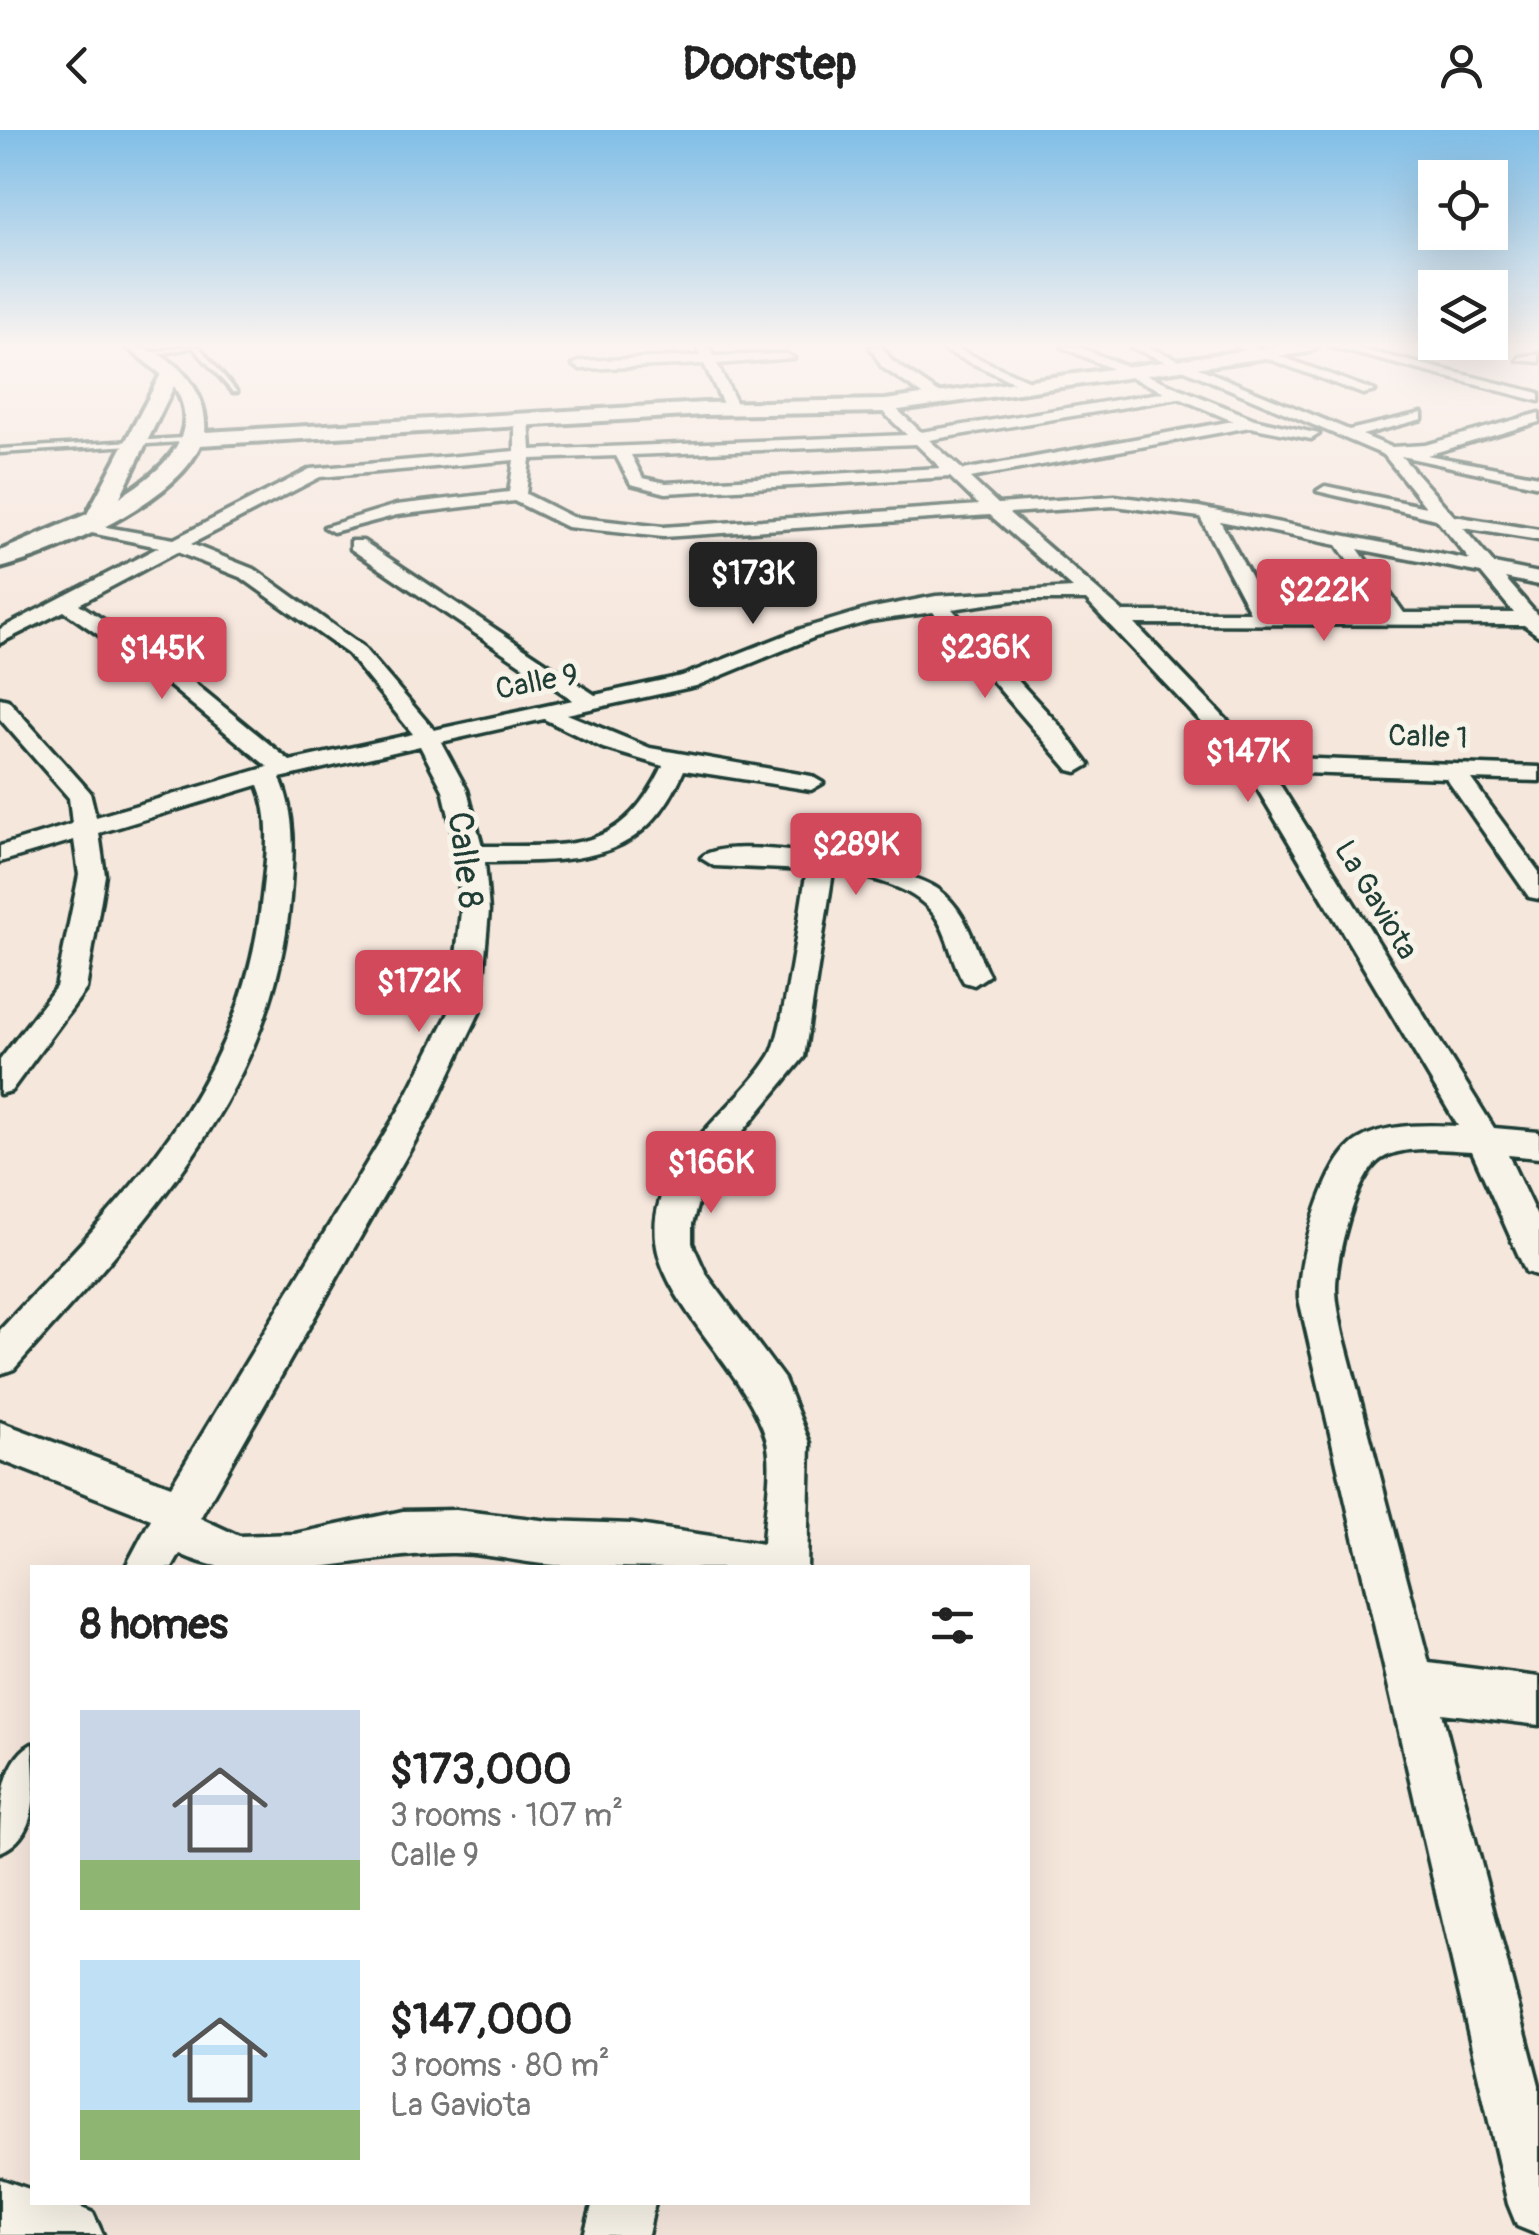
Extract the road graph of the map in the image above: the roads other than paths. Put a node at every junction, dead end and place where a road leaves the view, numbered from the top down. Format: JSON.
{"nodes":[{"id":1,"x":97,"y":445,"type":"edge"},
{"id":2,"x":133,"y":445,"type":"edge"},
{"id":3,"x":194,"y":445,"type":"edge"},
{"id":4,"x":523,"y":445,"type":"edge"},
{"id":5,"x":754,"y":445,"type":"edge"},
{"id":6,"x":929,"y":445,"type":"edge"},
{"id":7,"x":1121,"y":445,"type":"edge"},
{"id":8,"x":1368,"y":445,"type":"edge"},
{"id":9,"x":1376,"y":445,"type":"edge"},
{"id":10,"x":1446,"y":445,"type":"edge"},
{"id":11,"x":1383,"y":448,"type":"junction"},
{"id":12,"x":0,"y":451,"type":"edge"},
{"id":13,"x":621,"y":451,"type":"junction"},
{"id":14,"x":524,"y":455,"type":"junction"},
{"id":15,"x":959,"y":473,"type":"junction"},
{"id":16,"x":1539,"y":481,"type":"edge"},
{"id":17,"x":1325,"y":491,"type":"dead end"},
{"id":18,"x":516,"y":496,"type":"junction"},
{"id":19,"x":992,"y":508,"type":"junction"},
{"id":20,"x":1208,"y":514,"type":"junction"},
{"id":21,"x":1448,"y":519,"type":"junction"},
{"id":22,"x":88,"y":521,"type":"junction"},
{"id":23,"x":333,"y":527,"type":"dead end"},
{"id":24,"x":1539,"y":534,"type":"edge"},
{"id":25,"x":1343,"y":540,"type":"junction"},
{"id":26,"x":358,"y":544,"type":"dead end"},
{"id":27,"x":176,"y":545,"type":"junction"},
{"id":28,"x":0,"y":560,"type":"edge"},
{"id":29,"x":1491,"y":569,"type":"junction"},
{"id":30,"x":1539,"y":579,"type":"edge"},
{"id":31,"x":1088,"y":594,"type":"junction"},
{"id":32,"x":936,"y":602,"type":"junction"},
{"id":33,"x":65,"y":603,"type":"junction"},
{"id":34,"x":1118,"y":618,"type":"junction"},
{"id":35,"x":1263,"y":618,"type":"junction"},
{"id":36,"x":1398,"y":619,"type":"junction"},
{"id":37,"x":1535,"y":625,"type":"edge"},
{"id":38,"x":0,"y":638,"type":"edge"},
{"id":39,"x":594,"y":704,"type":"junction"},
{"id":40,"x":0,"y":705,"type":"edge"},
{"id":41,"x":549,"y":713,"type":"junction"},
{"id":42,"x":426,"y":735,"type":"junction"},
{"id":43,"x":678,"y":760,"type":"junction"},
{"id":44,"x":1255,"y":764,"type":"junction"},
{"id":45,"x":1077,"y":766,"type":"dead end"},
{"id":46,"x":1453,"y":771,"type":"junction"},
{"id":47,"x":276,"y":772,"type":"junction"},
{"id":48,"x":1539,"y":774,"type":"edge"},
{"id":49,"x":811,"y":783,"type":"dead end"},
{"id":50,"x":86,"y":829,"type":"junction"},
{"id":51,"x":0,"y":854,"type":"edge"},
{"id":52,"x":470,"y":854,"type":"junction"},
{"id":53,"x":714,"y":858,"type":"dead end"},
{"id":54,"x":821,"y":864,"type":"junction"},
{"id":55,"x":1539,"y":891,"type":"edge"},
{"id":56,"x":974,"y":975,"type":"dead end"},
{"id":57,"x":0,"y":1083,"type":"edge"},
{"id":58,"x":1484,"y":1140,"type":"junction"},
{"id":59,"x":1539,"y":1146,"type":"edge"},
{"id":60,"x":1539,"y":1261,"type":"edge"},
{"id":61,"x":0,"y":1356,"type":"edge"},
{"id":62,"x":0,"y":1441,"type":"edge"},
{"id":63,"x":175,"y":1519,"type":"junction"},
{"id":64,"x":149,"y":1565,"type":"edge"},
{"id":65,"x":753,"y":1565,"type":"edge"},
{"id":66,"x":784,"y":1565,"type":"edge"},
{"id":67,"x":1411,"y":1685,"type":"junction"},
{"id":68,"x":1539,"y":1701,"type":"edge"},
{"id":69,"x":30,"y":1773,"type":"edge"},
{"id":70,"x":0,"y":1826,"type":"edge"},
{"id":71,"x":1539,"y":2204,"type":"edge"},
{"id":72,"x":623,"y":2205,"type":"edge"},
{"id":73,"x":0,"y":2210,"type":"edge"},
{"id":74,"x":71,"y":2235,"type":"edge"},
{"id":75,"x":616,"y":2235,"type":"edge"}],
"edges":[{"from":1,"to":12,"type":"lane"},
{"from":2,"to":22,"type":"street"},
{"from":3,"to":22,"type":"street"},
{"from":4,"to":14,"type":"street"},
{"from":5,"to":13,"type":"street"},
{"from":6,"to":15,"type":"street","name":"La Gaviota"},
{"from":7,"to":15,"type":"street"},
{"from":8,"to":11,"type":"street"},
{"from":9,"to":11,"type":"street"},
{"from":10,"to":11,"type":"street"},
{"from":11,"to":16,"type":"street"},
{"from":11,"to":21,"type":"street"},
{"from":13,"to":14,"type":"street"},
{"from":13,"to":15,"type":"street"},
{"from":14,"to":18,"type":"street"},
{"from":14,"to":27,"type":"street"},
{"from":15,"to":19,"type":"street","name":"La Gaviota"},
{"from":17,"to":21,"type":"street"},
{"from":18,"to":19,"type":"street"},
{"from":18,"to":23,"type":"street"},
{"from":19,"to":20,"type":"street"},
{"from":19,"to":31,"type":"street","name":"La Gaviota"},
{"from":20,"to":25,"type":"street"},
{"from":20,"to":35,"type":"street"},
{"from":21,"to":24,"type":"street"},
{"from":21,"to":29,"type":"street"},
{"from":22,"to":27,"type":"street","name":"Calle 8"},
{"from":22,"to":28,"type":"street"},
{"from":25,"to":29,"type":"street"},
{"from":25,"to":36,"type":"street"},
{"from":26,"to":39,"type":"street"},
{"from":27,"to":33,"type":"street"},
{"from":27,"to":42,"type":"street","name":"Calle 8"},
{"from":29,"to":30,"type":"street"},
{"from":29,"to":37,"type":"street"},
{"from":31,"to":32,"type":"street","name":"Calle 9"},
{"from":31,"to":34,"type":"street","name":"La Gaviota"},
{"from":32,"to":39,"type":"street","name":"Calle 9"},
{"from":32,"to":45,"type":"street"},
{"from":33,"to":38,"type":"street"},
{"from":33,"to":47,"type":"street"},
{"from":34,"to":35,"type":"street"},
{"from":34,"to":44,"type":"street","name":"La Gaviota"},
{"from":35,"to":36,"type":"street"},
{"from":36,"to":37,"type":"street"},
{"from":39,"to":41,"type":"street","name":"Calle 9"},
{"from":40,"to":50,"type":"street"},
{"from":41,"to":42,"type":"street","name":"Calle 9"},
{"from":41,"to":43,"type":"street"},
{"from":42,"to":47,"type":"street","name":"Calle 9"},
{"from":42,"to":52,"type":"street","name":"Calle 8"},
{"from":43,"to":49,"type":"street"},
{"from":43,"to":52,"type":"street"},
{"from":44,"to":46,"type":"street","name":"Calle 1"},
{"from":44,"to":58,"type":"street","name":"La Gaviota"},
{"from":46,"to":48,"type":"street","name":"Calle 1"},
{"from":46,"to":55,"type":"street"},
{"from":47,"to":50,"type":"street","name":"Calle 9"},
{"from":47,"to":61,"type":"street"},
{"from":50,"to":51,"type":"street","name":"Calle 9"},
{"from":50,"to":57,"type":"street"},
{"from":52,"to":63,"type":"street","name":"Calle 8"},
{"from":53,"to":54,"type":"street"},
{"from":54,"to":56,"type":"street"},
{"from":54,"to":66,"type":"street"},
{"from":58,"to":59,"type":"street"},
{"from":58,"to":60,"type":"street","name":"La Gaviota"},
{"from":58,"to":67,"type":"street"},
{"from":62,"to":63,"type":"street"},
{"from":63,"to":64,"type":"street","name":"Calle 8"},
{"from":63,"to":65,"type":"street"},
{"from":67,"to":68,"type":"street"},
{"from":67,"to":71,"type":"street"},
{"from":69,"to":70,"type":"street"},
{"from":72,"to":75,"type":"street"},
{"from":73,"to":74,"type":"street"}]}
